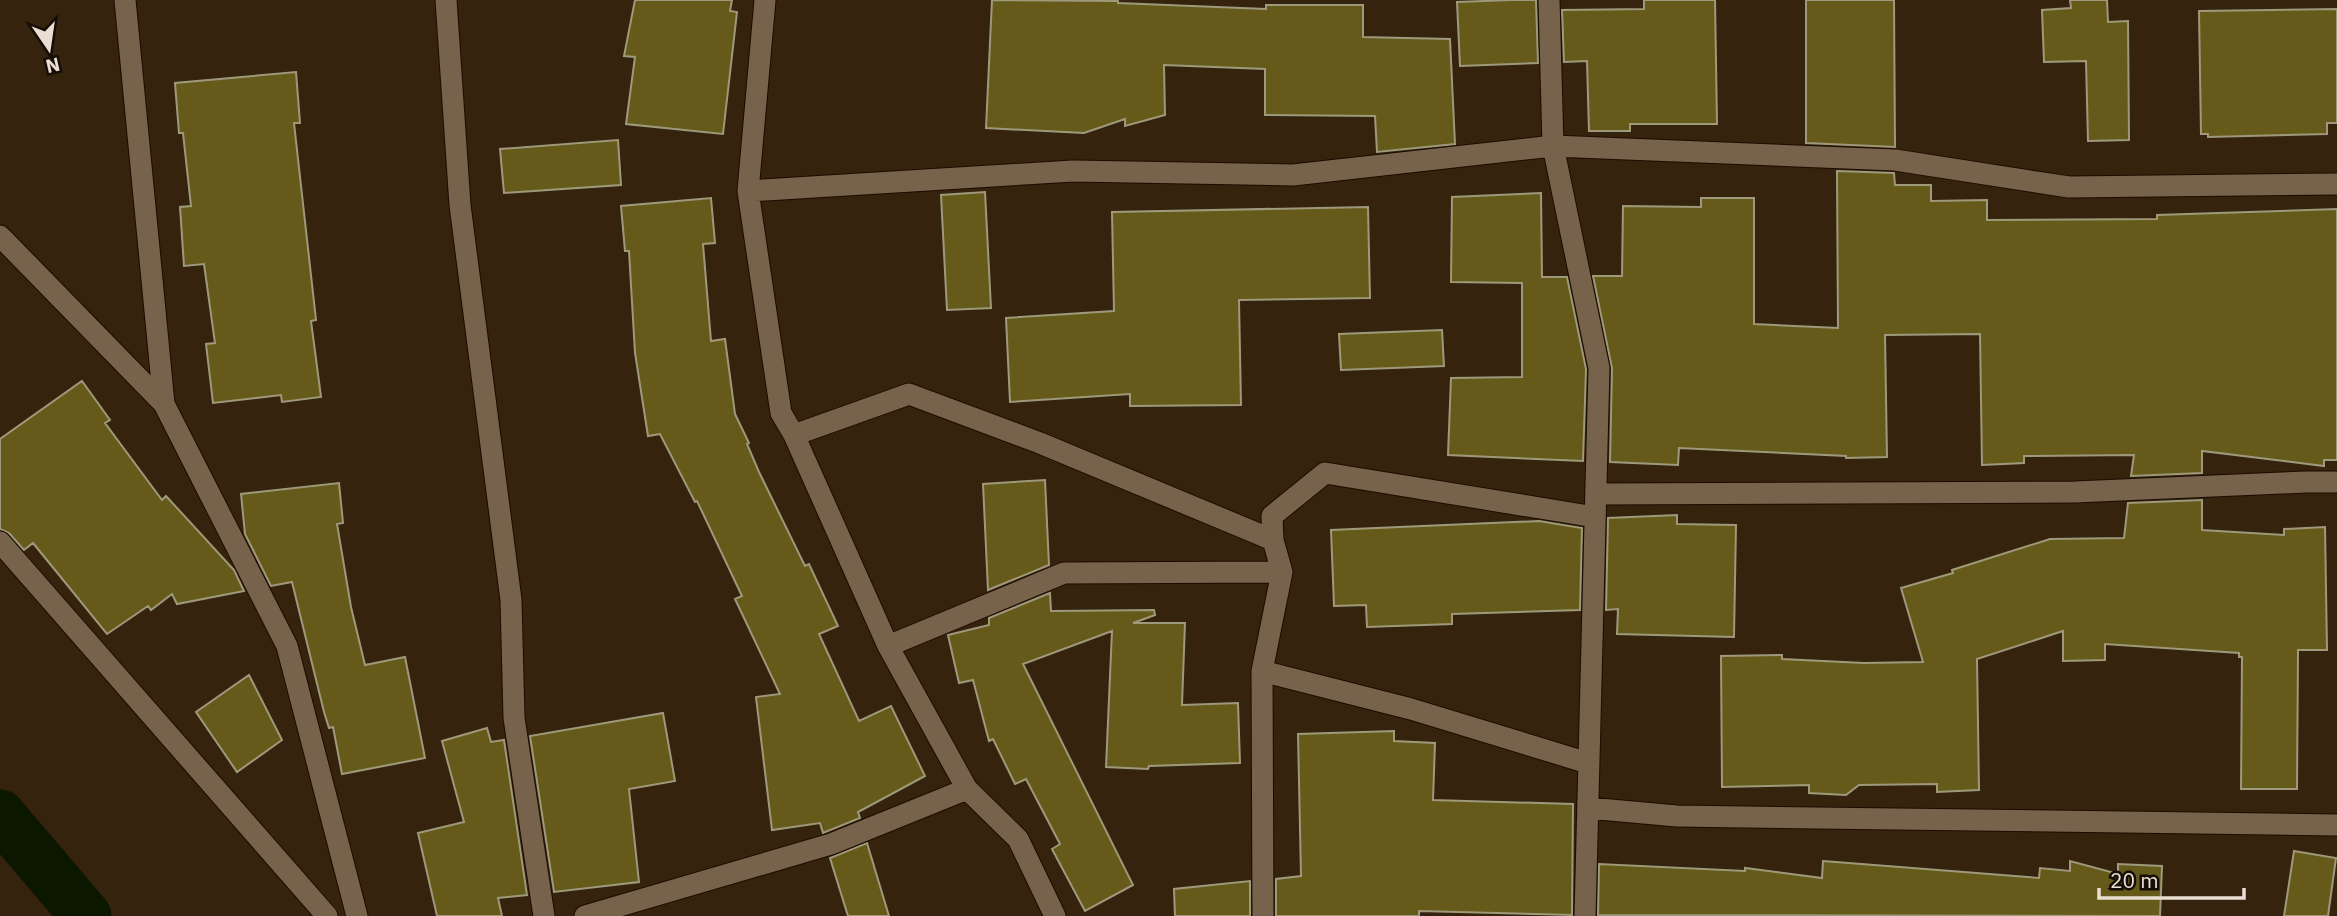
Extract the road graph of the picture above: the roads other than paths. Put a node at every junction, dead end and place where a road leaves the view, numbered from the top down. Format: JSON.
{"nodes":[{"id":1,"x":125,"y":0,"type":"edge"},
{"id":2,"x":446,"y":0,"type":"edge"},
{"id":3,"x":765,"y":0,"type":"edge"},
{"id":4,"x":1549,"y":0,"type":"edge"},
{"id":5,"x":1553,"y":146,"type":"junction"},
{"id":6,"x":2337,"y":184,"type":"edge"},
{"id":7,"x":748,"y":191,"type":"junction"},
{"id":8,"x":0,"y":236,"type":"edge"},
{"id":9,"x":164,"y":404,"type":"junction"},
{"id":10,"x":794,"y":435,"type":"junction"},
{"id":11,"x":2337,"y":482,"type":"edge"},
{"id":12,"x":1596,"y":494,"type":"junction"},
{"id":13,"x":1595,"y":517,"type":"junction"},
{"id":14,"x":1273,"y":540,"type":"junction"},
{"id":15,"x":0,"y":542,"type":"edge"},
{"id":16,"x":1282,"y":572,"type":"junction"},
{"id":17,"x":888,"y":646,"type":"junction"},
{"id":18,"x":1262,"y":671,"type":"junction"},
{"id":19,"x":1588,"y":763,"type":"junction"},
{"id":20,"x":967,"y":789,"type":"junction"},
{"id":21,"x":1588,"y":808,"type":"junction"},
{"id":22,"x":2337,"y":825,"type":"edge"},
{"id":23,"x":327,"y":916,"type":"edge"},
{"id":24,"x":357,"y":916,"type":"edge"},
{"id":25,"x":544,"y":916,"type":"edge"},
{"id":26,"x":585,"y":916,"type":"edge"},
{"id":27,"x":1055,"y":916,"type":"edge"},
{"id":28,"x":1264,"y":916,"type":"edge"},
{"id":29,"x":1585,"y":916,"type":"edge"}],
"edges":[{"from":1,"to":9,"type":"street"},
{"from":2,"to":25,"type":"street"},
{"from":3,"to":7,"type":"street"},
{"from":4,"to":5,"type":"street"},
{"from":5,"to":6,"type":"street"},
{"from":5,"to":7,"type":"street"},
{"from":5,"to":12,"type":"street"},
{"from":7,"to":10,"type":"street"},
{"from":8,"to":9,"type":"street"},
{"from":9,"to":24,"type":"street"},
{"from":10,"to":14,"type":"street"},
{"from":10,"to":17,"type":"street"},
{"from":11,"to":12,"type":"street"},
{"from":12,"to":13,"type":"street"},
{"from":13,"to":14,"type":"street"},
{"from":13,"to":19,"type":"street"},
{"from":14,"to":16,"type":"street"},
{"from":15,"to":23,"type":"street"},
{"from":16,"to":17,"type":"street"},
{"from":16,"to":18,"type":"street"},
{"from":17,"to":20,"type":"street"},
{"from":18,"to":19,"type":"street"},
{"from":18,"to":28,"type":"street"},
{"from":19,"to":21,"type":"street"},
{"from":20,"to":26,"type":"street"},
{"from":20,"to":27,"type":"street"},
{"from":21,"to":22,"type":"street"},
{"from":21,"to":29,"type":"street"}]}
